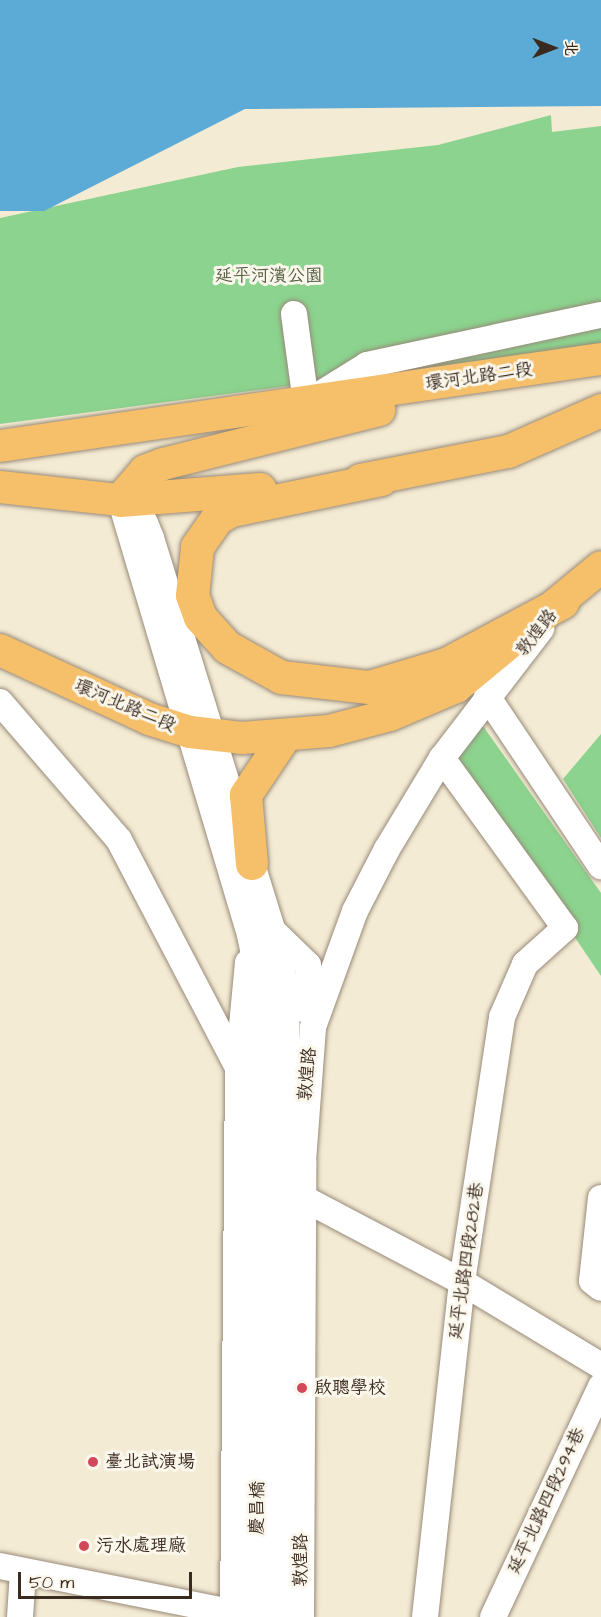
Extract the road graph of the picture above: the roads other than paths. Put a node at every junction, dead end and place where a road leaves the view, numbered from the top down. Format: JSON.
{"nodes":[{"id":1,"x":294,"y":314,"type":"dead end"},
{"id":2,"x":601,"y":315,"type":"edge"},
{"id":3,"x":601,"y":359,"type":"edge"},
{"id":4,"x":563,"y":364,"type":"junction"},
{"id":5,"x":306,"y":403,"type":"junction"},
{"id":6,"x":601,"y":410,"type":"edge"},
{"id":7,"x":0,"y":446,"type":"edge"},
{"id":8,"x":381,"y":479,"type":"junction"},
{"id":9,"x":0,"y":487,"type":"edge"},
{"id":10,"x":120,"y":500,"type":"junction"},
{"id":11,"x":601,"y":567,"type":"edge"},
{"id":12,"x":562,"y":602,"type":"junction"},
{"id":13,"x":0,"y":650,"type":"edge"},
{"id":14,"x":487,"y":696,"type":"junction"},
{"id":15,"x":0,"y":702,"type":"edge"},
{"id":16,"x":201,"y":734,"type":"junction"},
{"id":17,"x":285,"y":737,"type":"junction"},
{"id":18,"x":442,"y":758,"type":"junction"},
{"id":19,"x":252,"y":864,"type":"junction"},
{"id":20,"x":601,"y":867,"type":"edge"},
{"id":21,"x":261,"y":932,"type":"junction"},
{"id":22,"x":238,"y":1068,"type":"junction"},
{"id":23,"x":306,"y":1087,"type":"junction"},
{"id":24,"x":303,"y":1198,"type":"junction"},
{"id":25,"x":601,"y":1198,"type":"edge"},
{"id":26,"x":462,"y":1282,"type":"junction"},
{"id":27,"x":601,"y":1288,"type":"edge"},
{"id":28,"x":601,"y":1366,"type":"edge"},
{"id":29,"x":601,"y":1386,"type":"edge"},
{"id":30,"x":271,"y":1400,"type":"junction"},
{"id":31,"x":12,"y":1569,"type":"edge"},
{"id":32,"x":244,"y":1616,"type":"edge"},
{"id":33,"x":20,"y":1617,"type":"edge"},
{"id":34,"x":279,"y":1617,"type":"edge"},
{"id":35,"x":301,"y":1617,"type":"edge"},
{"id":36,"x":425,"y":1617,"type":"edge"},
{"id":37,"x":493,"y":1617,"type":"edge"}],
"edges":[{"from":1,"to":5,"type":"street"},
{"from":2,"to":5,"type":"street"},
{"from":3,"to":4,"type":"main road","name":"環河北路二段"},
{"from":4,"to":5,"type":"main road","name":"環河北路二段"},
{"from":4,"to":10,"type":"main road"},
{"from":5,"to":7,"type":"main road","name":"環河北路二段"},
{"from":6,"to":8,"type":"highway"},
{"from":8,"to":10,"type":"highway"},
{"from":8,"to":12,"type":"highway"},
{"from":9,"to":10,"type":"main road"},
{"from":10,"to":16,"type":"street"},
{"from":11,"to":12,"type":"main road","name":"環河北路二段"},
{"from":12,"to":14,"type":"street","name":"敦煌路"},
{"from":12,"to":17,"type":"main road","name":"環河北路二段"},
{"from":13,"to":16,"type":"main road","name":"環河北路二段"},
{"from":14,"to":18,"type":"street","name":"敦煌路"},
{"from":14,"to":20,"type":"street"},
{"from":15,"to":22,"type":"street"},
{"from":16,"to":17,"type":"main road","name":"環河北路二段"},
{"from":16,"to":19,"type":"street"},
{"from":16,"to":21,"type":"street"},
{"from":17,"to":19,"type":"main road"},
{"from":18,"to":23,"type":"street","name":"敦煌路"},
{"from":18,"to":26,"type":"street","name":"延平北路四段282巷"},
{"from":19,"to":21,"type":"street"},
{"from":21,"to":22,"type":"street"},
{"from":21,"to":23,"type":"street"},
{"from":21,"to":30,"type":"street"},
{"from":22,"to":32,"type":"street"},
{"from":23,"to":24,"type":"street","name":"敦煌路"},
{"from":24,"to":26,"type":"street"},
{"from":24,"to":35,"type":"street","name":"敦煌路"},
{"from":25,"to":27,"type":"street"},
{"from":26,"to":28,"type":"street"},
{"from":26,"to":36,"type":"street","name":"延平北路四段282巷"},
{"from":29,"to":37,"type":"street","name":"延平北路四段294巷"},
{"from":30,"to":32,"type":"street","name":"慶昌橋"},
{"from":30,"to":34,"type":"street","name":"慶昌橋"},
{"from":31,"to":32,"type":"street"},
{"from":31,"to":33,"type":"street"}]}
